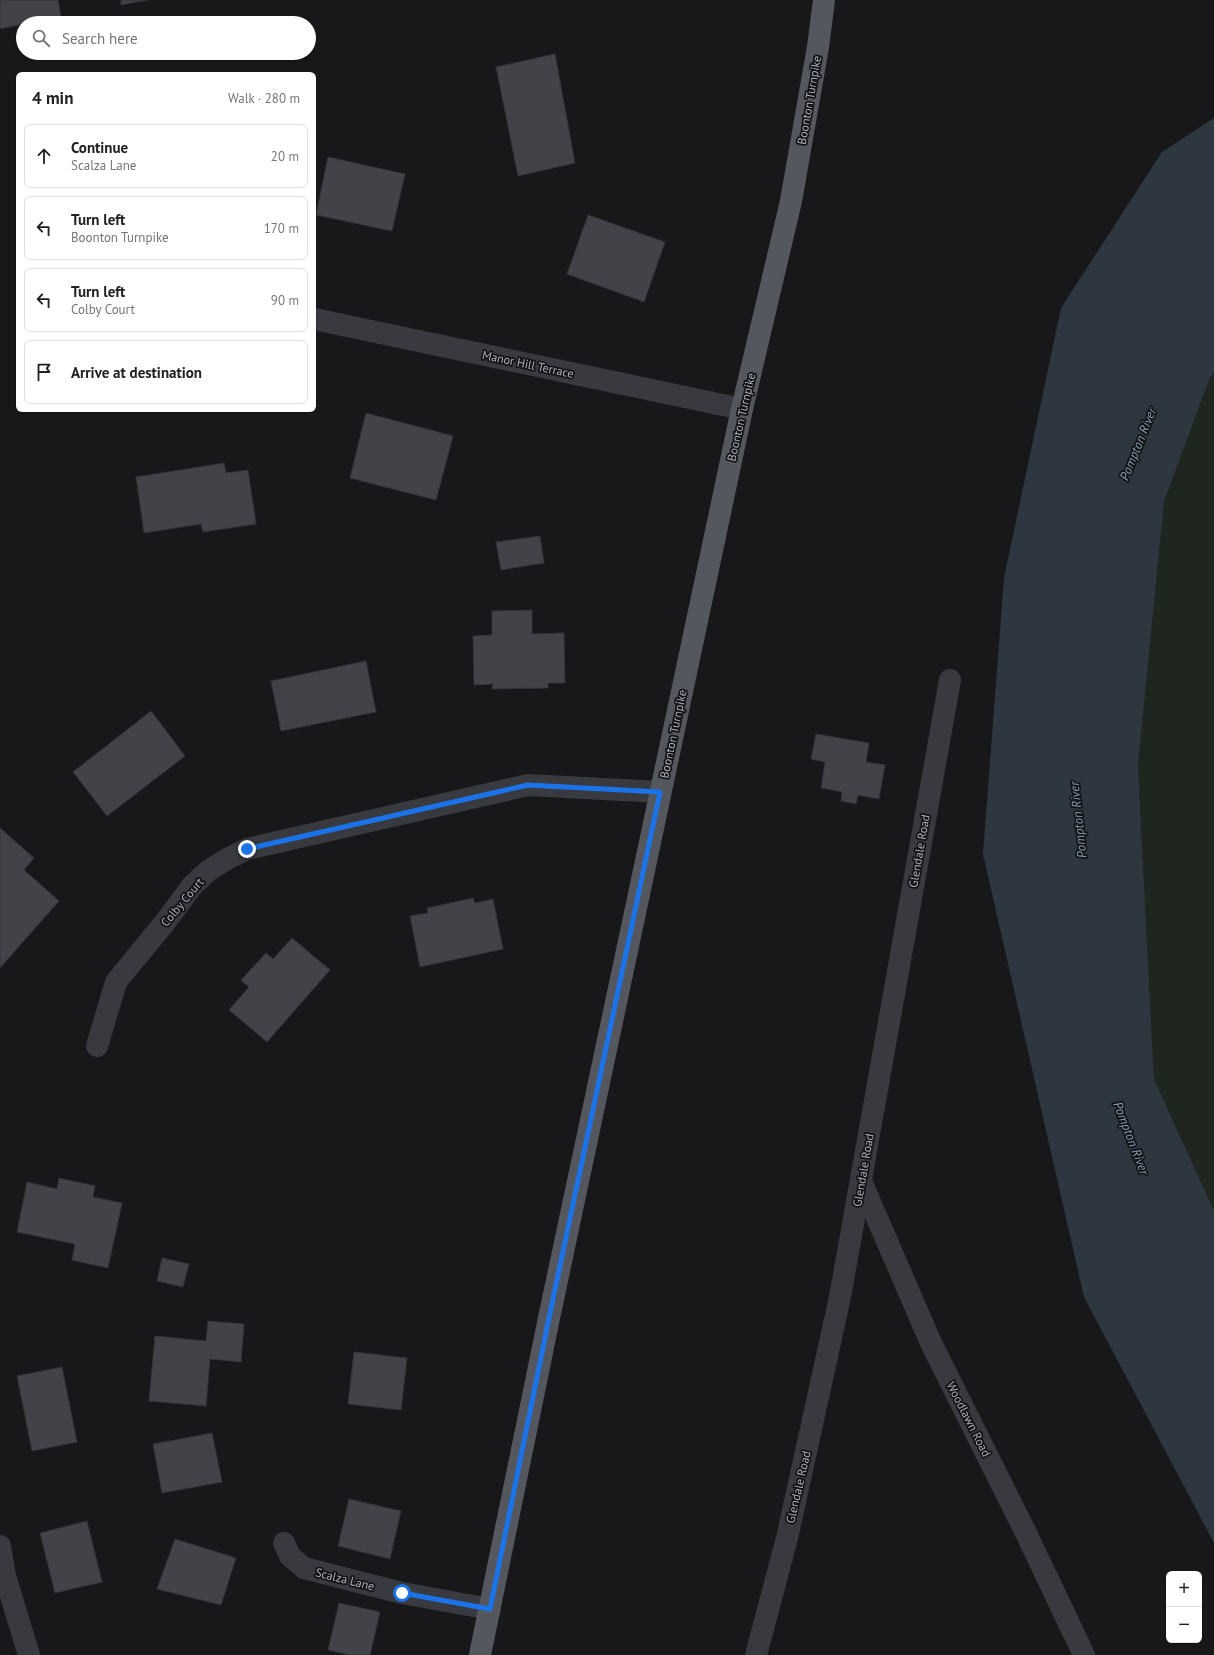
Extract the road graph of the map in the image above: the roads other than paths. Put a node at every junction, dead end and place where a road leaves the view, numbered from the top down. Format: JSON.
{"nodes":[{"id":1,"x":824,"y":0,"type":"edge"},
{"id":2,"x":316,"y":319,"type":"edge"},
{"id":3,"x":742,"y":409,"type":"junction"},
{"id":4,"x":950,"y":680,"type":"dead end"},
{"id":5,"x":660,"y":792,"type":"junction"},
{"id":6,"x":97,"y":1046,"type":"dead end"},
{"id":7,"x":861,"y":1181,"type":"junction"},
{"id":8,"x":284,"y":1543,"type":"dead end"},
{"id":9,"x":0,"y":1546,"type":"edge"},
{"id":10,"x":490,"y":1609,"type":"junction"},
{"id":11,"x":28,"y":1655,"type":"edge"},
{"id":12,"x":480,"y":1655,"type":"edge"},
{"id":13,"x":756,"y":1655,"type":"edge"},
{"id":14,"x":1084,"y":1655,"type":"edge"}],
"edges":[{"from":1,"to":3,"type":"main road","name":"Boonton Turnpike"},
{"from":2,"to":3,"type":"street","name":"Manor Hill Terrace"},
{"from":3,"to":5,"type":"main road","name":"Boonton Turnpike"},
{"from":4,"to":7,"type":"street","name":"Glendale Road"},
{"from":5,"to":6,"type":"street","name":"Colby Court"},
{"from":5,"to":10,"type":"main road","name":"Boonton Turnpike"},
{"from":7,"to":13,"type":"street","name":"Glendale Road"},
{"from":7,"to":14,"type":"street","name":"Woodlawn Road"},
{"from":8,"to":10,"type":"street","name":"Scalza Lane"},
{"from":9,"to":11,"type":"street"},
{"from":10,"to":12,"type":"main road","name":"Boonton Turnpike"}]}
